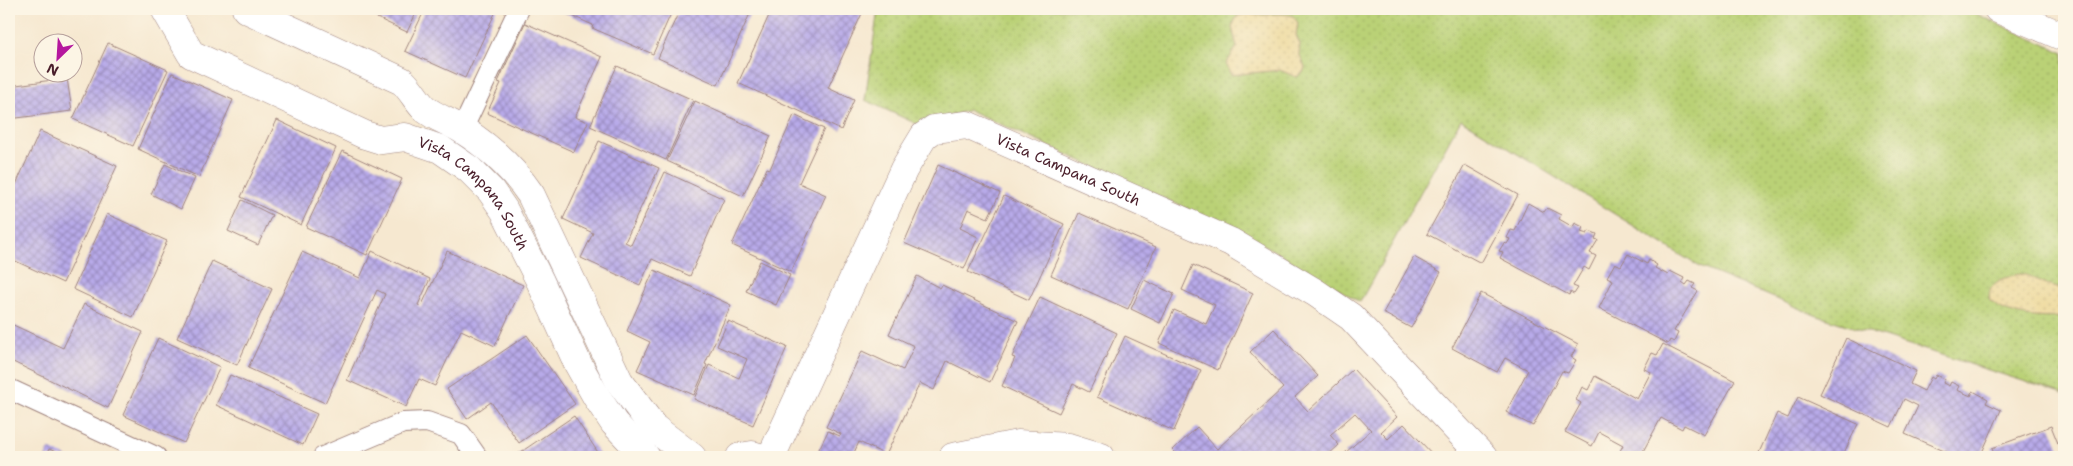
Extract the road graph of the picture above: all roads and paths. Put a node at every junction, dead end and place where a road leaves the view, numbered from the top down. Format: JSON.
{"nodes":[{"id":1,"x":246,"y":9,"type":"edge"},
{"id":2,"x":519,"y":9,"type":"edge"},
{"id":3,"x":166,"y":10,"type":"edge"},
{"id":4,"x":2012,"y":12,"type":"edge"},
{"id":5,"x":2064,"y":37,"type":"edge"},
{"id":6,"x":462,"y":130,"type":"junction"},
{"id":7,"x":9,"y":389,"type":"edge"},
{"id":8,"x":1042,"y":451,"type":"edge"},
{"id":9,"x":156,"y":457,"type":"edge"},
{"id":10,"x":323,"y":457,"type":"edge"},
{"id":11,"x":477,"y":457,"type":"edge"},
{"id":12,"x":646,"y":457,"type":"edge"},
{"id":13,"x":692,"y":457,"type":"edge"},
{"id":14,"x":740,"y":457,"type":"edge"},
{"id":15,"x":759,"y":457,"type":"edge"},
{"id":16,"x":771,"y":457,"type":"edge"},
{"id":17,"x":952,"y":457,"type":"edge"},
{"id":18,"x":1102,"y":457,"type":"edge"},
{"id":19,"x":1483,"y":457,"type":"edge"}],
"edges":[{"from":1,"to":6,"type":"street","name":"Vista Campana South"},
{"from":2,"to":6,"type":"lane"},
{"from":3,"to":12,"type":"street","name":"Vista Campana South"},
{"from":4,"to":5,"type":"street"},
{"from":6,"to":13,"type":"street","name":"Vista Campana South"},
{"from":7,"to":9,"type":"lane"},
{"from":8,"to":17,"type":"street"},
{"from":8,"to":18,"type":"street"},
{"from":10,"to":11,"type":"lane"},
{"from":14,"to":15,"type":"street"},
{"from":16,"to":19,"type":"street","name":"Vista Campana South"}]}
